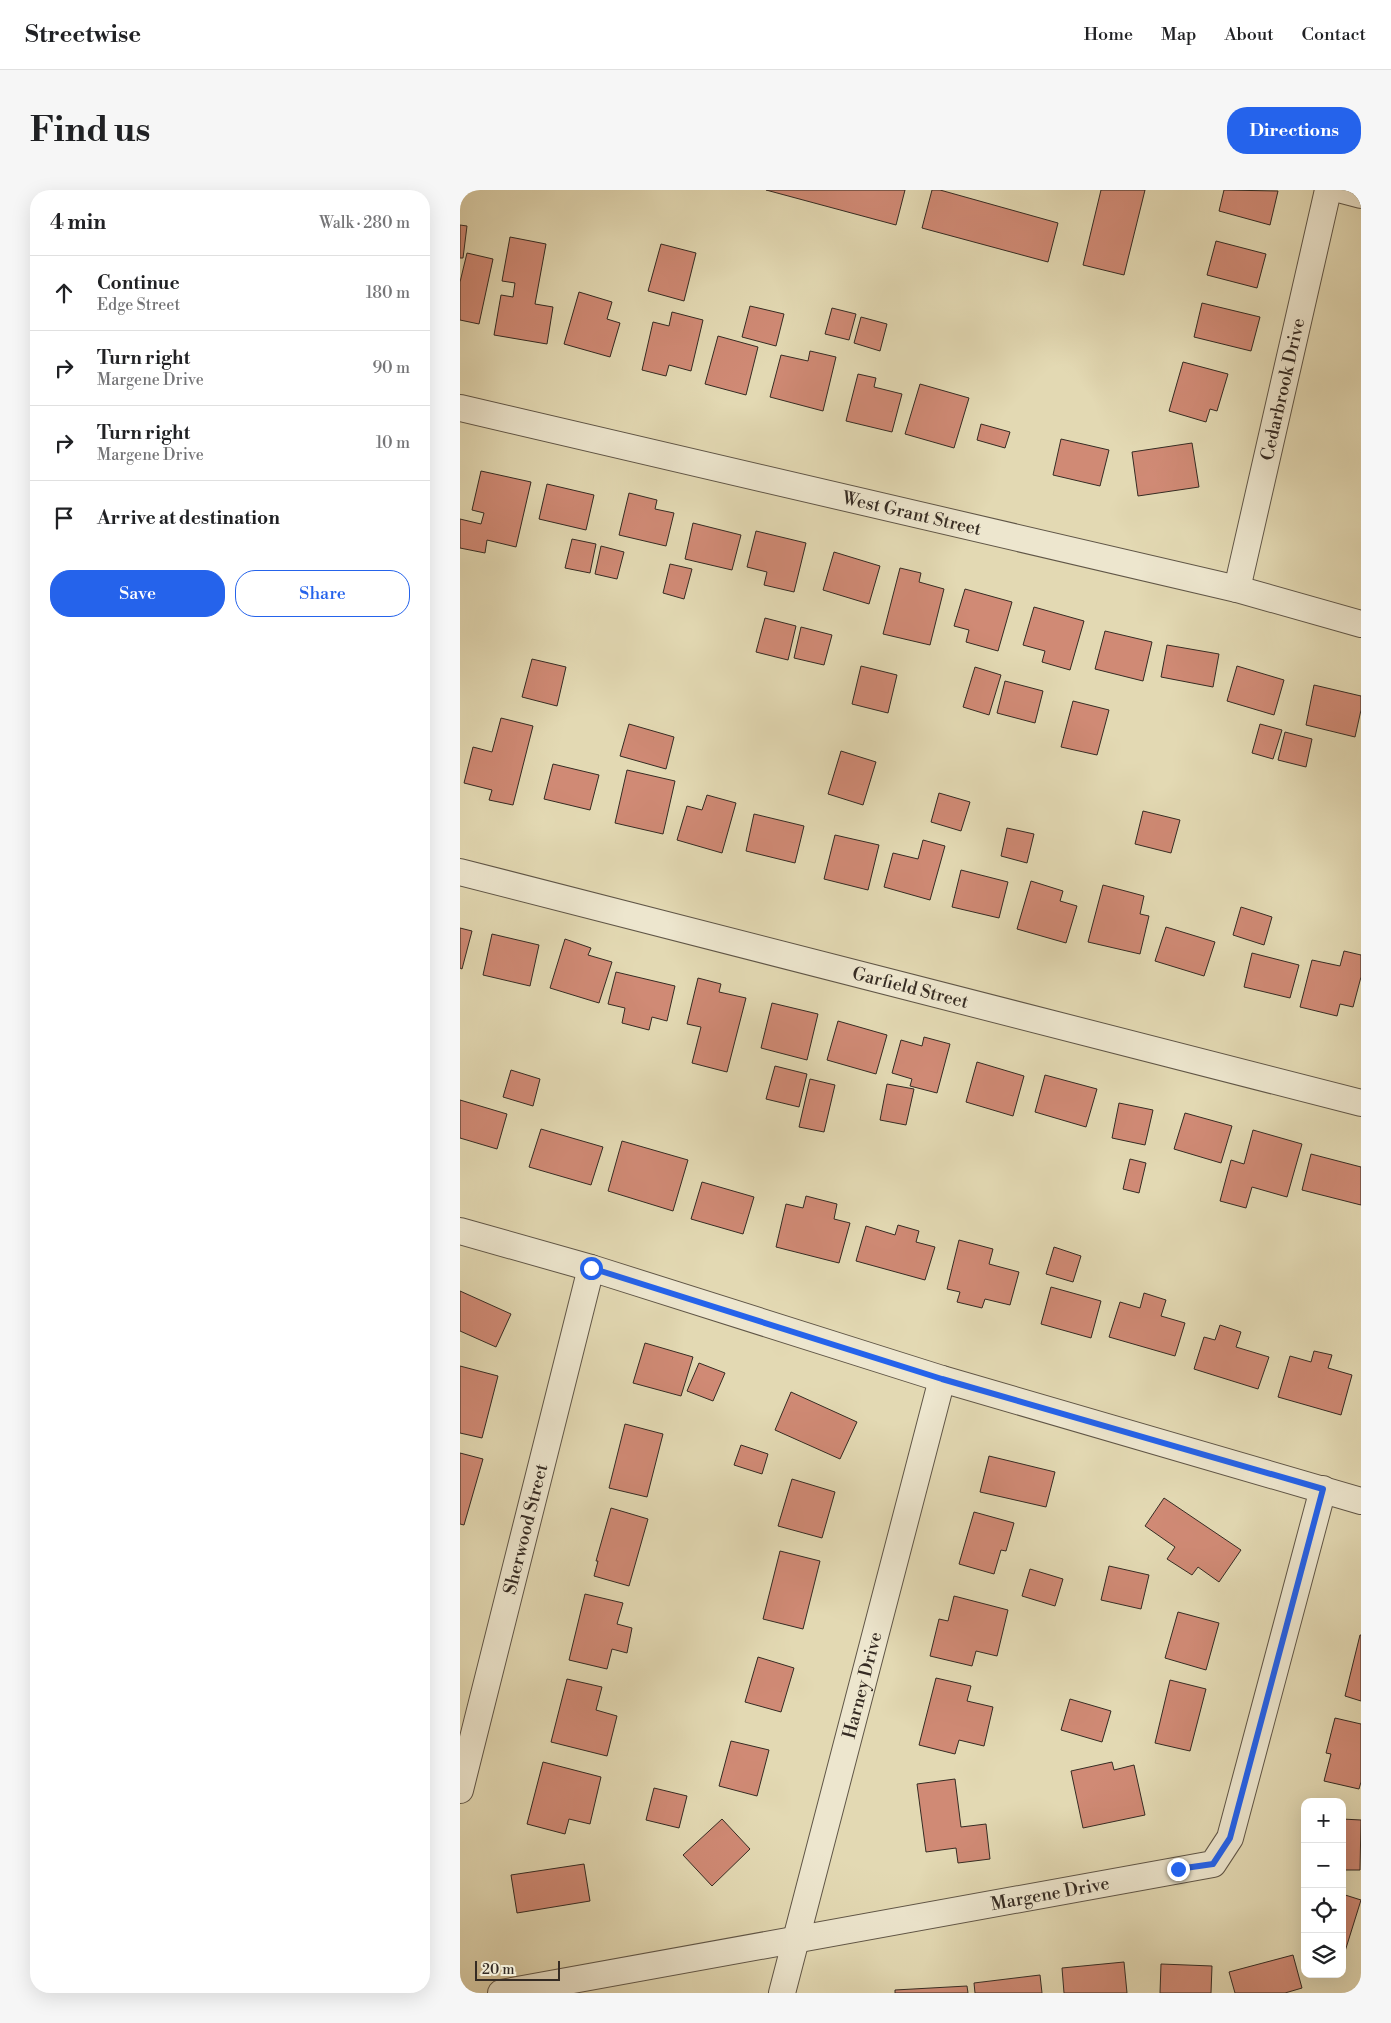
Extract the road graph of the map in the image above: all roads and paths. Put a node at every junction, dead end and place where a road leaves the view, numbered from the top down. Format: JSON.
{"nodes":[{"id":1,"x":1328,"y":190,"type":"edge"},
{"id":2,"x":1342,"y":190,"type":"edge"},
{"id":3,"x":1361,"y":195,"type":"edge"},
{"id":4,"x":460,"y":408,"type":"edge"},
{"id":5,"x":1237,"y":590,"type":"junction"},
{"id":6,"x":1361,"y":624,"type":"edge"},
{"id":7,"x":460,"y":872,"type":"edge"},
{"id":8,"x":1361,"y":1102,"type":"edge"},
{"id":9,"x":460,"y":1231,"type":"edge"},
{"id":10,"x":591,"y":1268,"type":"junction"},
{"id":11,"x":942,"y":1379,"type":"junction"},
{"id":12,"x":1323,"y":1489,"type":"junction"},
{"id":13,"x":1361,"y":1501,"type":"edge"},
{"id":14,"x":460,"y":1790,"type":"edge"},
{"id":15,"x":795,"y":1940,"type":"junction"},
{"id":16,"x":501,"y":1993,"type":"edge"},
{"id":17,"x":782,"y":1993,"type":"edge"}],
"edges":[{"from":1,"to":5,"type":"street","name":"Cedarbrook Drive"},
{"from":2,"to":3,"type":"street"},
{"from":4,"to":5,"type":"street","name":"West Grant Street"},
{"from":5,"to":6,"type":"street","name":"West Grant Street"},
{"from":7,"to":8,"type":"street","name":"Garfield Street"},
{"from":9,"to":10,"type":"street"},
{"from":10,"to":11,"type":"street"},
{"from":10,"to":14,"type":"street","name":"Sherwood Street"},
{"from":11,"to":12,"type":"street"},
{"from":11,"to":15,"type":"street","name":"Harney Drive"},
{"from":12,"to":13,"type":"street"},
{"from":12,"to":15,"type":"street","name":"Margene Drive"},
{"from":15,"to":16,"type":"street","name":"Margene Drive"},
{"from":15,"to":17,"type":"street","name":"Harney Drive"}]}
